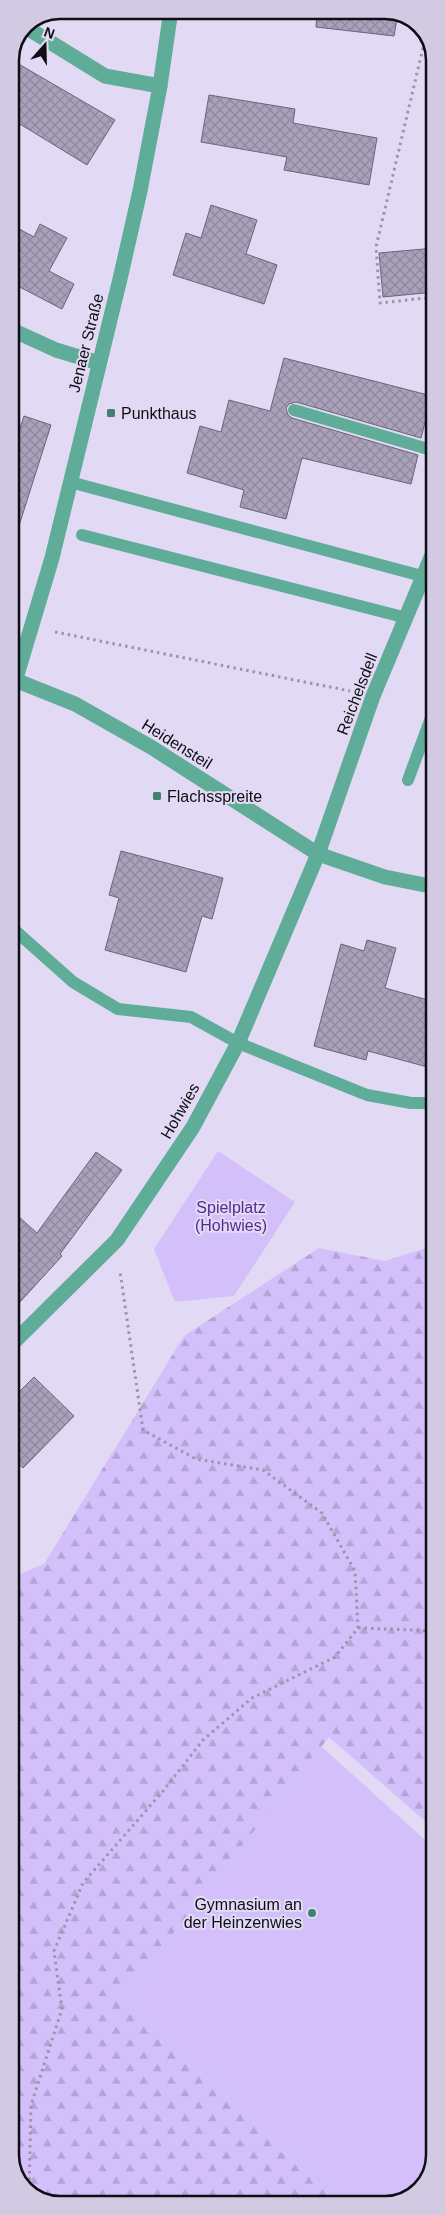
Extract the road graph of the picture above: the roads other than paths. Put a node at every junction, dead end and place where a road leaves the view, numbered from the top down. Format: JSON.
{"nodes":[{"id":1,"x":170,"y":19,"type":"edge"},
{"id":2,"x":31,"y":31,"type":"edge"},
{"id":3,"x":160,"y":86,"type":"junction"},
{"id":4,"x":19,"y":333,"type":"edge"},
{"id":5,"x":99,"y":363,"type":"junction"},
{"id":6,"x":294,"y":410,"type":"dead end"},
{"id":7,"x":426,"y":448,"type":"edge"},
{"id":8,"x":70,"y":482,"type":"junction"},
{"id":9,"x":82,"y":535,"type":"dead end"},
{"id":10,"x":426,"y":567,"type":"edge"},
{"id":11,"x":422,"y":576,"type":"junction"},
{"id":12,"x":407,"y":618,"type":"junction"},
{"id":13,"x":19,"y":660,"type":"edge"},
{"id":14,"x":19,"y":682,"type":"edge"},
{"id":15,"x":426,"y":731,"type":"edge"},
{"id":16,"x":408,"y":780,"type":"dead end"},
{"id":17,"x":318,"y":854,"type":"junction"},
{"id":18,"x":426,"y":885,"type":"edge"},
{"id":19,"x":19,"y":934,"type":"edge"},
{"id":20,"x":238,"y":1043,"type":"junction"},
{"id":21,"x":426,"y":1103,"type":"edge"},
{"id":22,"x":19,"y":1337,"type":"edge"}],
"edges":[{"from":1,"to":3,"type":"street","name":"Jenaer Straße"},
{"from":2,"to":3,"type":"street"},
{"from":3,"to":5,"type":"street","name":"Jenaer Straße"},
{"from":4,"to":5,"type":"street"},
{"from":5,"to":8,"type":"street","name":"Jenaer Straße"},
{"from":6,"to":7,"type":"lane"},
{"from":8,"to":11,"type":"lane"},
{"from":8,"to":13,"type":"street","name":"Jenaer Straße"},
{"from":9,"to":12,"type":"lane"},
{"from":10,"to":11,"type":"street","name":"Reichelsdell"},
{"from":11,"to":12,"type":"street","name":"Reichelsdell"},
{"from":12,"to":17,"type":"street","name":"Reichelsdell"},
{"from":14,"to":17,"type":"street","name":"Heidensteil"},
{"from":15,"to":16,"type":"lane"},
{"from":17,"to":18,"type":"street","name":"Heidensteil"},
{"from":17,"to":20,"type":"street","name":"Hohwies"},
{"from":19,"to":20,"type":"lane"},
{"from":20,"to":21,"type":"lane"},
{"from":20,"to":22,"type":"street","name":"Hohwies"}]}
